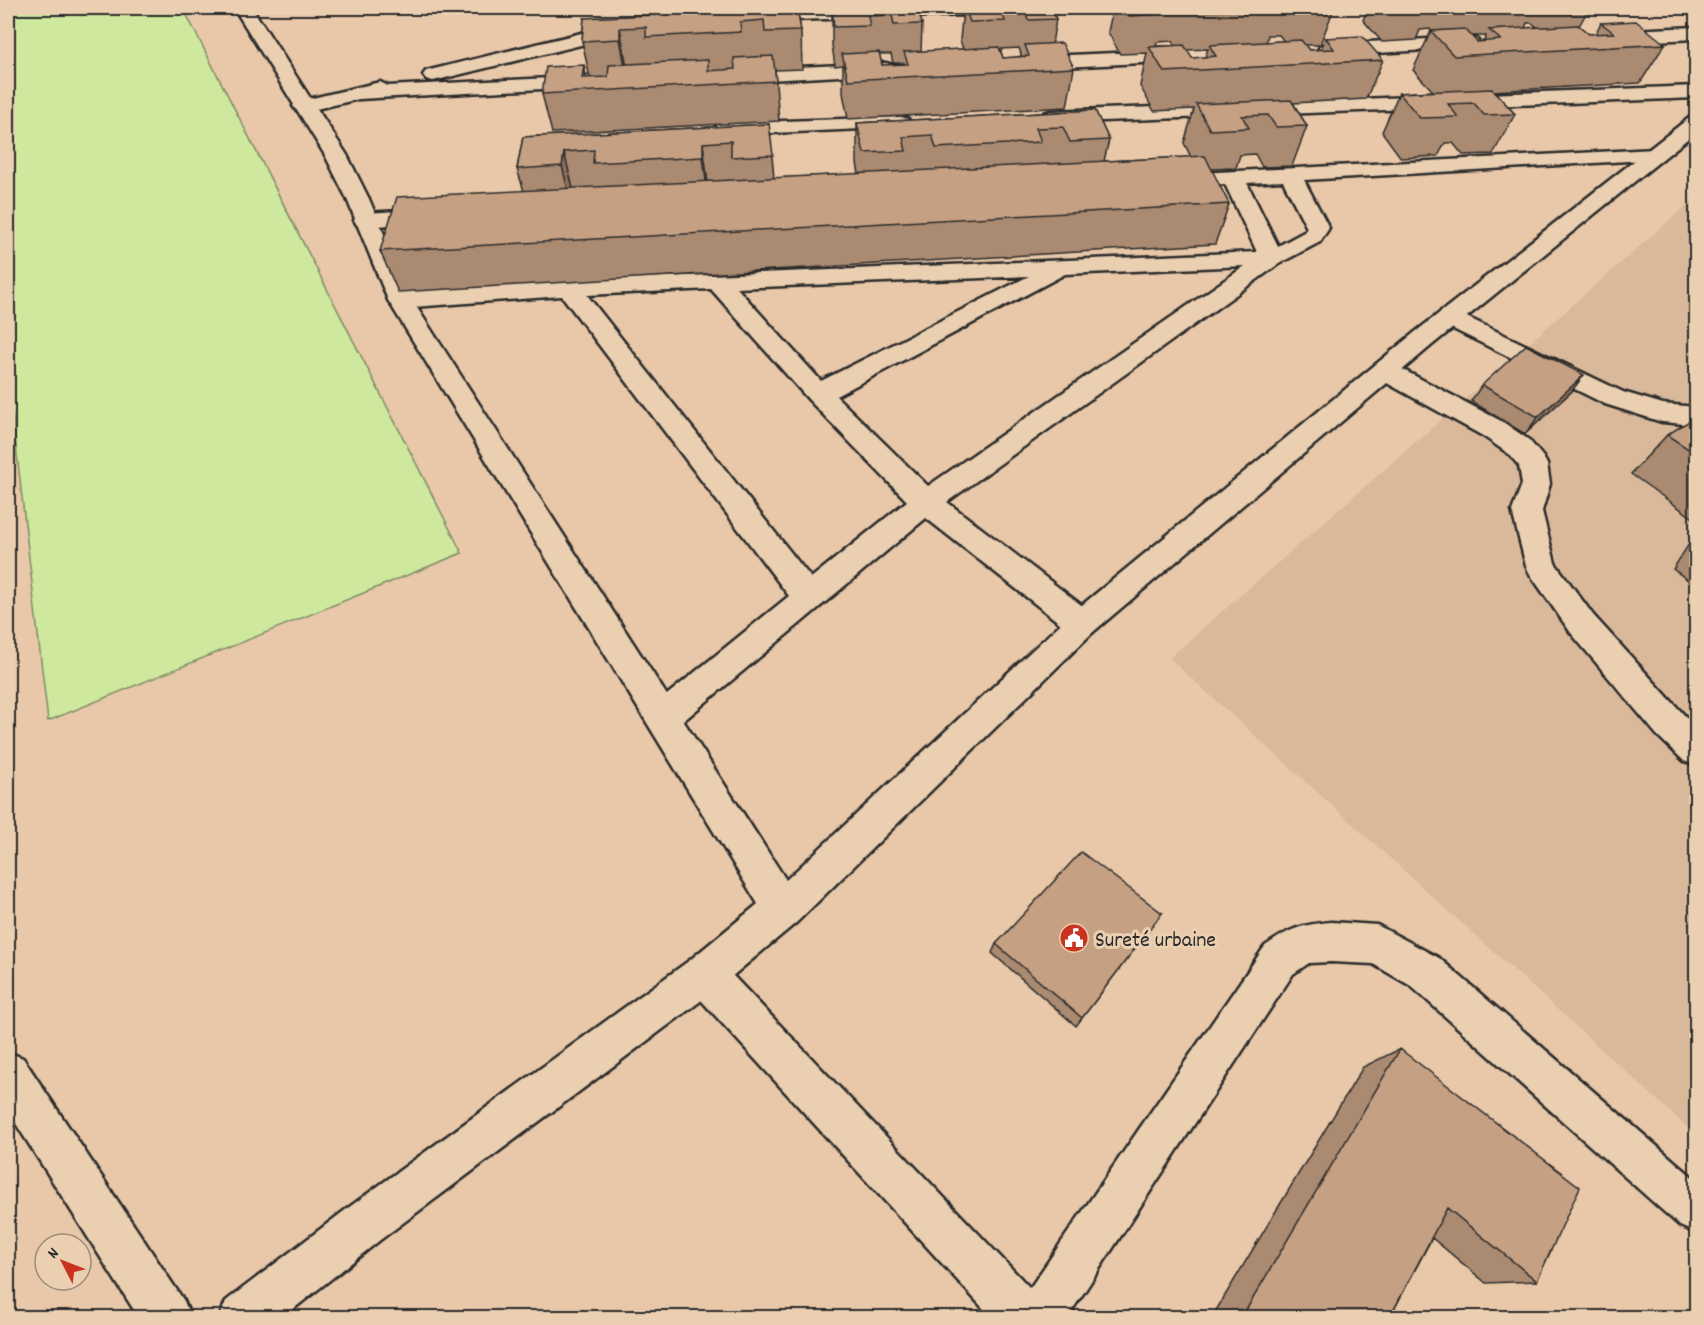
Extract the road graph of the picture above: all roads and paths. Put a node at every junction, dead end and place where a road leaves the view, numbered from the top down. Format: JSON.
{"nodes":[{"id":1,"x":243,"y":8,"type":"edge"},
{"id":2,"x":1044,"y":8,"type":"edge"},
{"id":3,"x":707,"y":13,"type":"edge"},
{"id":4,"x":655,"y":16,"type":"edge"},
{"id":5,"x":736,"y":17,"type":"edge"},
{"id":6,"x":1696,"y":33,"type":"edge"},
{"id":7,"x":1589,"y":38,"type":"edge"},
{"id":8,"x":1494,"y":42,"type":"edge"},
{"id":9,"x":1303,"y":51,"type":"edge"},
{"id":10,"x":1267,"y":52,"type":"edge"},
{"id":11,"x":1005,"y":64,"type":"edge"},
{"id":12,"x":909,"y":68,"type":"edge"},
{"id":13,"x":718,"y":77,"type":"edge"},
{"id":14,"x":611,"y":81,"type":"edge"},
{"id":15,"x":1696,"y":92,"type":"edge"},
{"id":16,"x":360,"y":93,"type":"junction"},
{"id":17,"x":303,"y":106,"type":"junction"},
{"id":18,"x":1027,"y":118,"type":"edge"},
{"id":19,"x":920,"y":122,"type":"edge"},
{"id":20,"x":1696,"y":122,"type":"edge"},
{"id":21,"x":704,"y":130,"type":"edge"},
{"id":22,"x":1655,"y":155,"type":"junction"},
{"id":23,"x":1291,"y":176,"type":"junction"},
{"id":24,"x":1233,"y":177,"type":"junction"},
{"id":25,"x":1150,"y":181,"type":"edge"},
{"id":26,"x":460,"y":215,"type":"edge"},
{"id":27,"x":365,"y":220,"type":"junction"},
{"id":28,"x":1272,"y":258,"type":"junction"},
{"id":29,"x":1064,"y":267,"type":"junction"},
{"id":30,"x":718,"y":282,"type":"junction"},
{"id":31,"x":569,"y":288,"type":"junction"},
{"id":32,"x":400,"y":300,"type":"junction"},
{"id":33,"x":1450,"y":317,"type":"junction"},
{"id":34,"x":1384,"y":371,"type":"junction"},
{"id":35,"x":818,"y":394,"type":"junction"},
{"id":36,"x":1696,"y":416,"type":"edge"},
{"id":37,"x":926,"y":502,"type":"junction"},
{"id":38,"x":808,"y":597,"type":"junction"},
{"id":39,"x":1082,"y":623,"type":"junction"},
{"id":40,"x":663,"y":717,"type":"junction"},
{"id":41,"x":1696,"y":750,"type":"edge"},
{"id":42,"x":783,"y":909,"type":"junction"},
{"id":43,"x":704,"y":974,"type":"junction"},
{"id":44,"x":8,"y":1073,"type":"edge"},
{"id":45,"x":1696,"y":1210,"type":"edge"},
{"id":46,"x":167,"y":1317,"type":"edge"},
{"id":47,"x":243,"y":1317,"type":"edge"},
{"id":48,"x":1025,"y":1317,"type":"edge"},
{"id":49,"x":1038,"y":1317,"type":"edge"}],
"edges":[{"from":1,"to":17,"type":"street"},
{"from":2,"to":5,"type":"street"},
{"from":3,"to":4,"type":"street"},
{"from":4,"to":16,"type":"street"},
{"from":6,"to":7,"type":"street"},
{"from":8,"to":9,"type":"street"},
{"from":10,"to":11,"type":"street"},
{"from":12,"to":13,"type":"street"},
{"from":14,"to":16,"type":"street"},
{"from":15,"to":18,"type":"street"},
{"from":16,"to":17,"type":"street"},
{"from":17,"to":27,"type":"street"},
{"from":19,"to":21,"type":"street"},
{"from":20,"to":22,"type":"street"},
{"from":22,"to":23,"type":"street"},
{"from":22,"to":33,"type":"street"},
{"from":23,"to":24,"type":"street"},
{"from":23,"to":28,"type":"street"},
{"from":24,"to":25,"type":"street"},
{"from":24,"to":28,"type":"street"},
{"from":26,"to":27,"type":"street"},
{"from":27,"to":32,"type":"street"},
{"from":28,"to":29,"type":"street"},
{"from":28,"to":37,"type":"street"},
{"from":29,"to":30,"type":"street"},
{"from":29,"to":35,"type":"street"},
{"from":30,"to":31,"type":"street"},
{"from":30,"to":35,"type":"street"},
{"from":31,"to":32,"type":"street"},
{"from":31,"to":38,"type":"street"},
{"from":32,"to":40,"type":"street"},
{"from":33,"to":34,"type":"street"},
{"from":33,"to":36,"type":"street"},
{"from":34,"to":39,"type":"street"},
{"from":34,"to":41,"type":"street"},
{"from":35,"to":37,"type":"street"},
{"from":37,"to":38,"type":"street"},
{"from":37,"to":39,"type":"street"},
{"from":38,"to":40,"type":"street"},
{"from":39,"to":42,"type":"street"},
{"from":40,"to":42,"type":"street"},
{"from":42,"to":43,"type":"street"},
{"from":43,"to":47,"type":"street"},
{"from":43,"to":48,"type":"street"},
{"from":44,"to":46,"type":"street"},
{"from":45,"to":49,"type":"street"}]}
